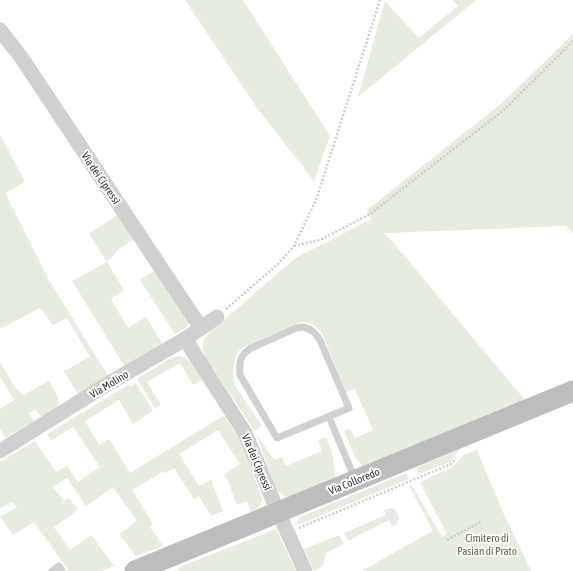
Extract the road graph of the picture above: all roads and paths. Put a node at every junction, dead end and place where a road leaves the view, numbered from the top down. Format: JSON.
{"nodes":[{"id":1,"x":380,"y":0,"type":"edge"},
{"id":2,"x":0,"y":30,"type":"edge"},
{"id":3,"x":573,"y":41,"type":"edge"},
{"id":4,"x":294,"y":246,"type":"junction"},
{"id":5,"x":217,"y":317,"type":"joint"},
{"id":6,"x":201,"y":328,"type":"junction"},
{"id":7,"x":185,"y":339,"type":"junction"},
{"id":8,"x":573,"y":391,"type":"edge"},
{"id":9,"x":329,"y":417,"type":"junction"},
{"id":10,"x":0,"y":451,"type":"edge"},
{"id":11,"x":458,"y":456,"type":"dead end"},
{"id":12,"x":356,"y":480,"type":"junction"},
{"id":13,"x":278,"y":512,"type":"junction"},
{"id":14,"x":481,"y":522,"type":"dead end"},
{"id":15,"x":287,"y":533,"type":"junction"},
{"id":16,"x":447,"y":540,"type":"dead end"},
{"id":17,"x":52,"y":571,"type":"edge"},
{"id":18,"x":62,"y":571,"type":"edge"},
{"id":19,"x":135,"y":571,"type":"edge"},
{"id":20,"x":305,"y":571,"type":"edge"}],
"edges":[{"from":1,"to":4,"type":"path"},
{"from":2,"to":6,"type":"street","name":"Via dei Cipressi"},
{"from":3,"to":4,"type":"path"},
{"from":4,"to":5,"type":"path"},
{"from":5,"to":6,"type":"street","name":"Via Molino"},
{"from":6,"to":7,"type":"street","name":"Via Molino"},
{"from":7,"to":10,"type":"street","name":"Via Molino"},
{"from":7,"to":13,"type":"street","name":"Via dei Cipressi"},
{"from":8,"to":12,"type":"main road","name":"Via Colloredo"},
{"from":9,"to":9,"type":"lane"},
{"from":9,"to":12,"type":"lane"},
{"from":11,"to":15,"type":"path"},
{"from":12,"to":13,"type":"main road","name":"Via Colloredo"},
{"from":13,"to":15,"type":"street","name":"Via dei Cipressi"},
{"from":13,"to":19,"type":"main road","name":"Via Colloredo"},
{"from":14,"to":16,"type":"path"},
{"from":15,"to":20,"type":"street","name":"Via dei Cipressi"},
{"from":17,"to":18,"type":"lane"}]}
